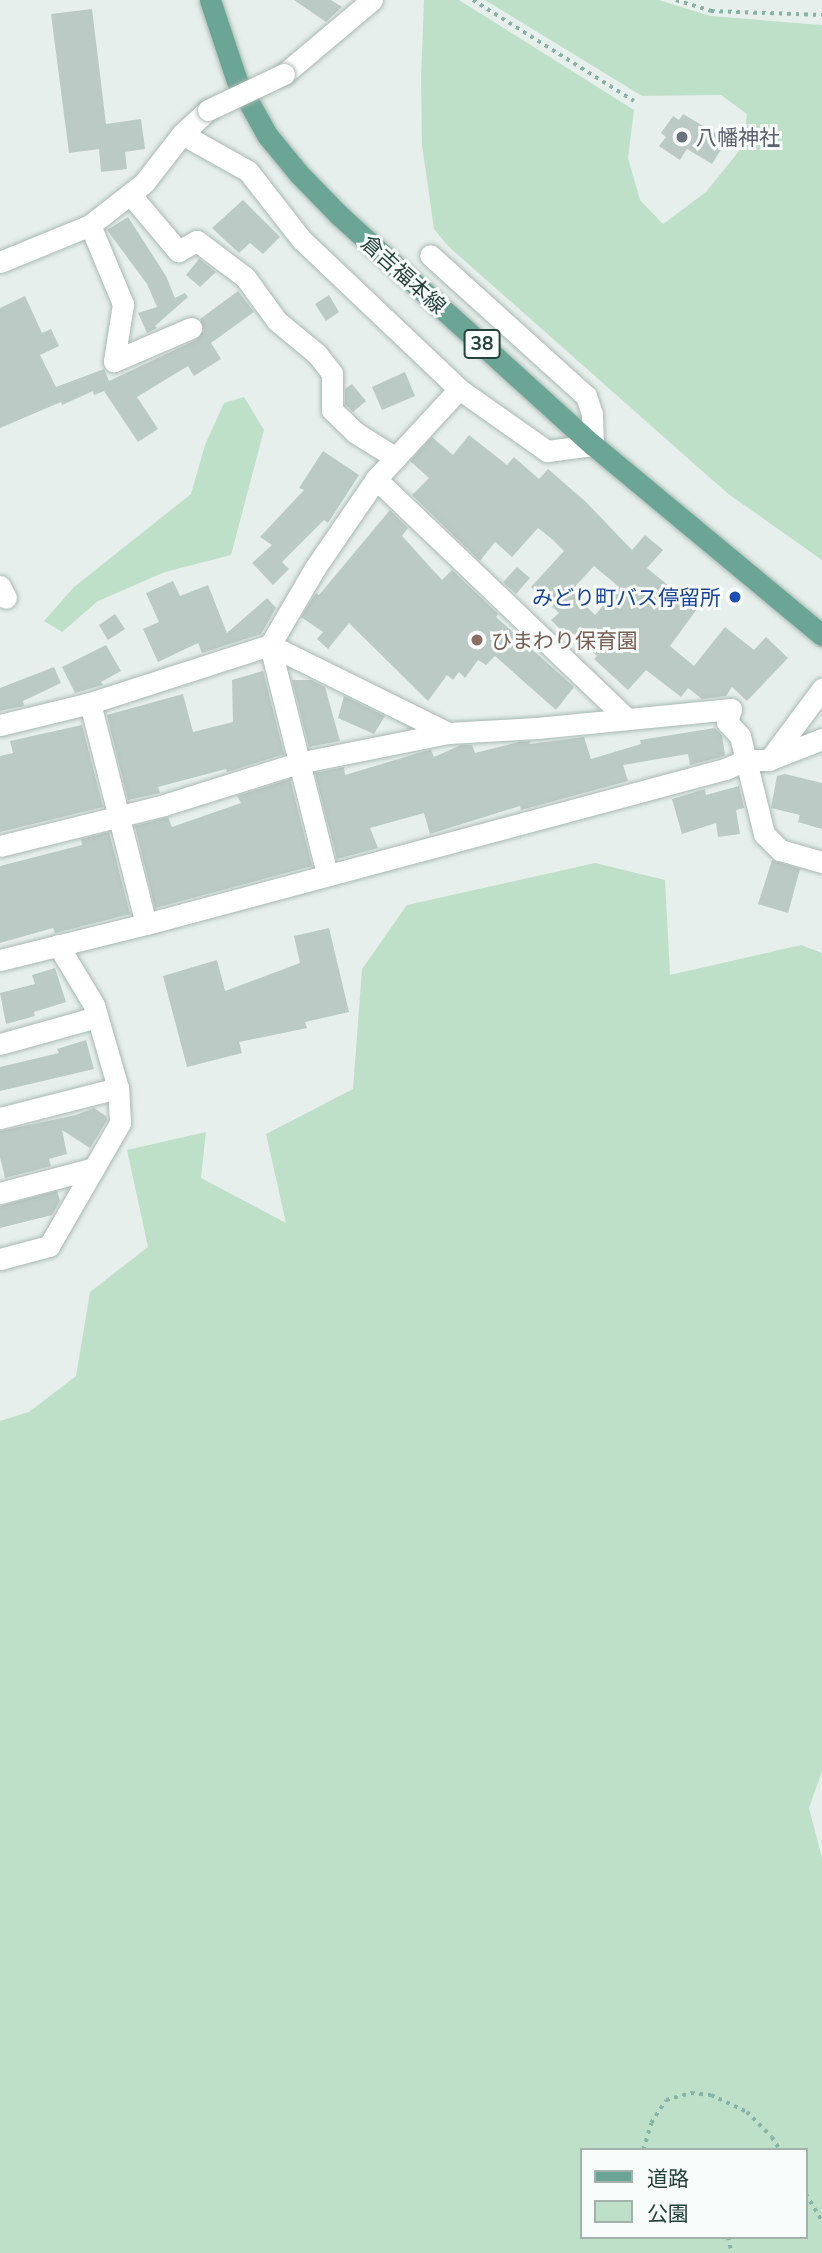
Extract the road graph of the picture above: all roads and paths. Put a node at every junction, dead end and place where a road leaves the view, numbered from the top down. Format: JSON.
{"nodes":[{"id":1,"x":210,"y":0,"type":"edge"},
{"id":2,"x":372,"y":0,"type":"edge"},
{"id":3,"x":473,"y":0,"type":"edge"},
{"id":4,"x":676,"y":0,"type":"edge"},
{"id":5,"x":822,"y":15,"type":"edge"},
{"id":6,"x":634,"y":101,"type":"dead end"},
{"id":7,"x":182,"y":134,"type":"junction"},
{"id":8,"x":130,"y":194,"type":"junction"},
{"id":9,"x":90,"y":225,"type":"junction"},
{"id":10,"x":430,"y":255,"type":"dead end"},
{"id":11,"x":0,"y":262,"type":"edge"},
{"id":12,"x":191,"y":328,"type":"dead end"},
{"id":13,"x":460,"y":389,"type":"junction"},
{"id":14,"x":593,"y":445,"type":"junction"},
{"id":15,"x":396,"y":458,"type":"junction"},
{"id":16,"x":376,"y":479,"type":"junction"},
{"id":17,"x":822,"y":635,"type":"edge"},
{"id":18,"x":270,"y":645,"type":"junction"},
{"id":19,"x":822,"y":689,"type":"edge"},
{"id":20,"x":90,"y":703,"type":"junction"},
{"id":21,"x":626,"y":718,"type":"junction"},
{"id":22,"x":0,"y":726,"type":"edge"},
{"id":23,"x":448,"y":733,"type":"junction"},
{"id":24,"x":822,"y":739,"type":"edge"},
{"id":25,"x":746,"y":760,"type":"junction"},
{"id":26,"x":769,"y":760,"type":"junction"},
{"id":27,"x":298,"y":763,"type":"junction"},
{"id":28,"x":117,"y":817,"type":"junction"},
{"id":29,"x":0,"y":846,"type":"edge"},
{"id":30,"x":822,"y":862,"type":"edge"},
{"id":31,"x":327,"y":874,"type":"junction"},
{"id":32,"x":146,"y":924,"type":"junction"},
{"id":33,"x":58,"y":945,"type":"junction"},
{"id":34,"x":0,"y":960,"type":"edge"},
{"id":35,"x":97,"y":1017,"type":"junction"},
{"id":36,"x":0,"y":1044,"type":"edge"},
{"id":37,"x":118,"y":1088,"type":"junction"},
{"id":38,"x":0,"y":1118,"type":"edge"},
{"id":39,"x":91,"y":1169,"type":"junction"},
{"id":40,"x":0,"y":1193,"type":"edge"},
{"id":41,"x":0,"y":1259,"type":"edge"},
{"id":42,"x":644,"y":2148,"type":"edge"},
{"id":43,"x":779,"y":2148,"type":"edge"},
{"id":44,"x":808,"y":2197,"type":"edge"},
{"id":45,"x":822,"y":2221,"type":"edge"}],
"edges":[{"from":1,"to":14,"type":"main road","name":"倉吉福本線","number":"38"},
{"from":2,"to":7,"type":"street","bridge":true},
{"from":3,"to":6,"type":"path"},
{"from":4,"to":5,"type":"path"},
{"from":7,"to":8,"type":"street"},
{"from":7,"to":13,"type":"street"},
{"from":8,"to":9,"type":"street"},
{"from":8,"to":15,"type":"street"},
{"from":9,"to":11,"type":"street"},
{"from":9,"to":12,"type":"street"},
{"from":10,"to":14,"type":"street"},
{"from":13,"to":14,"type":"street"},
{"from":13,"to":15,"type":"street"},
{"from":14,"to":17,"type":"main road","name":"倉吉福本線","number":"38"},
{"from":15,"to":16,"type":"street"},
{"from":16,"to":18,"type":"street"},
{"from":16,"to":21,"type":"street"},
{"from":18,"to":20,"type":"street"},
{"from":18,"to":23,"type":"street"},
{"from":18,"to":27,"type":"street"},
{"from":19,"to":26,"type":"street"},
{"from":20,"to":22,"type":"street"},
{"from":20,"to":28,"type":"street"},
{"from":21,"to":23,"type":"street"},
{"from":21,"to":25,"type":"street"},
{"from":23,"to":27,"type":"street"},
{"from":24,"to":26,"type":"street"},
{"from":25,"to":26,"type":"street"},
{"from":25,"to":30,"type":"street"},
{"from":25,"to":31,"type":"street"},
{"from":27,"to":28,"type":"street"},
{"from":27,"to":31,"type":"street"},
{"from":28,"to":29,"type":"street"},
{"from":28,"to":32,"type":"street"},
{"from":31,"to":32,"type":"street"},
{"from":32,"to":33,"type":"street"},
{"from":33,"to":34,"type":"street"},
{"from":33,"to":35,"type":"street"},
{"from":35,"to":36,"type":"street"},
{"from":35,"to":37,"type":"street"},
{"from":37,"to":38,"type":"street"},
{"from":37,"to":39,"type":"street"},
{"from":39,"to":40,"type":"street"},
{"from":39,"to":41,"type":"street"},
{"from":42,"to":43,"type":"path"},
{"from":44,"to":45,"type":"path"}]}
